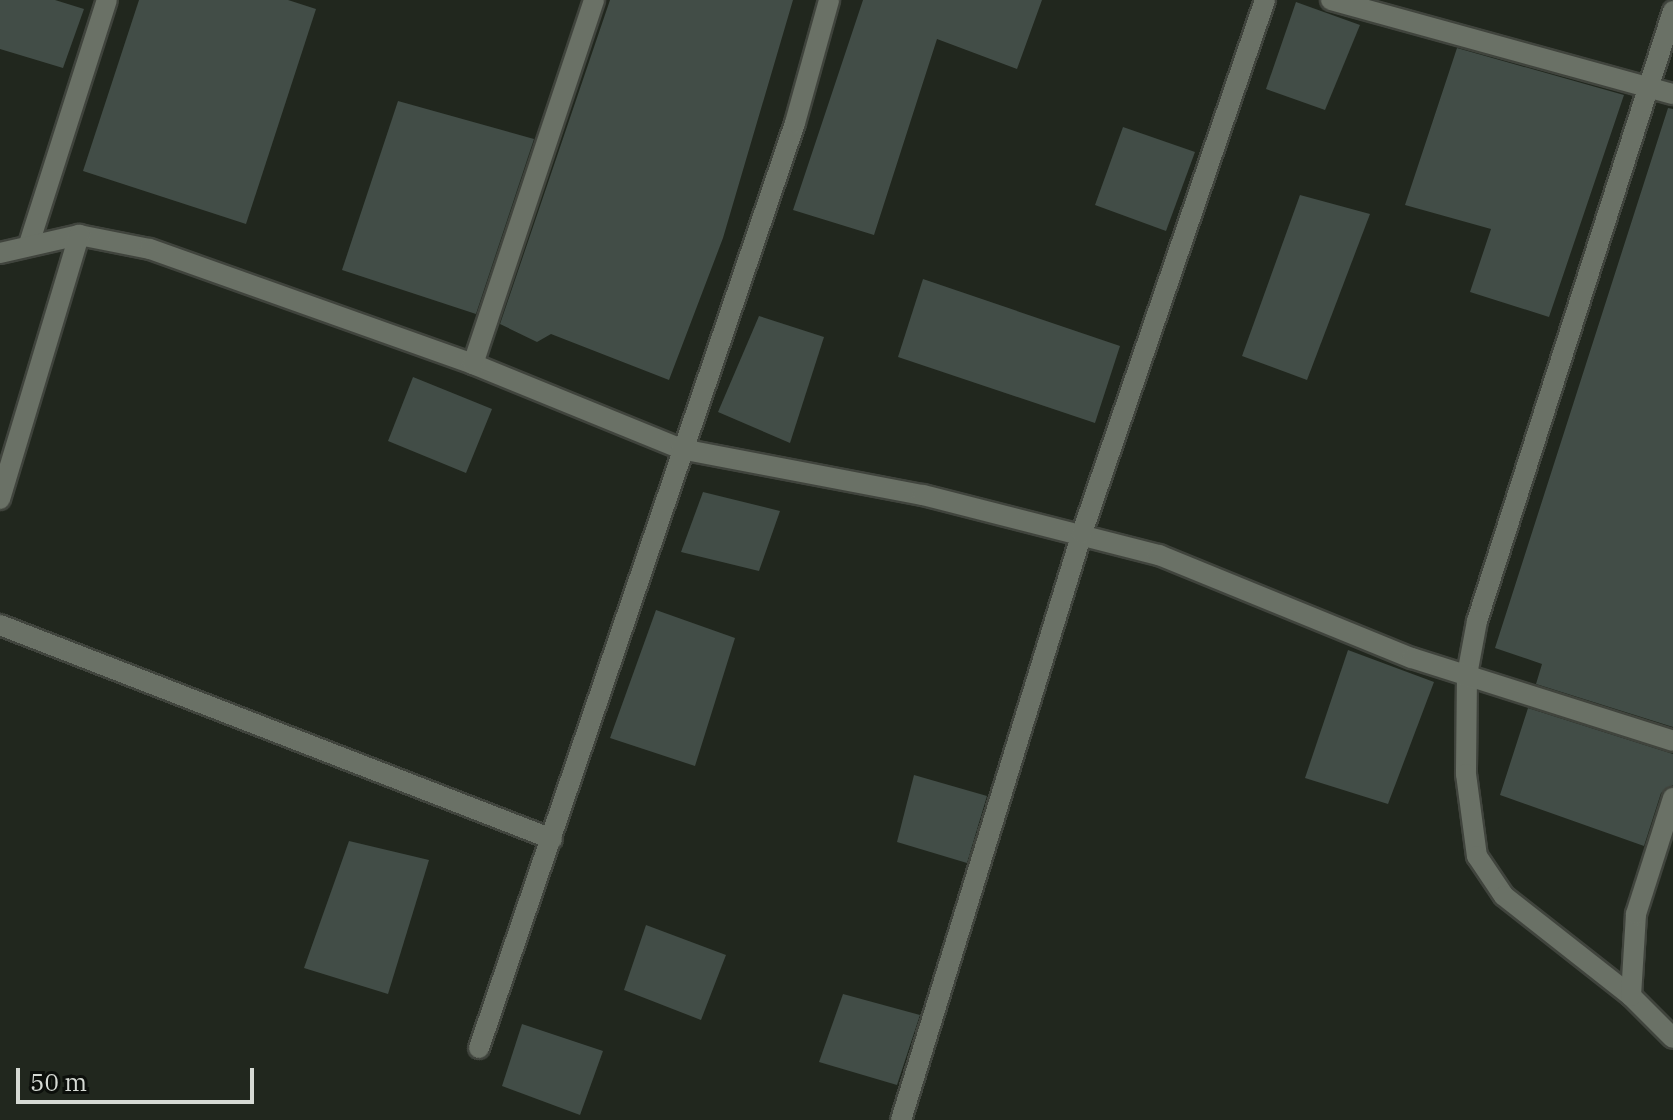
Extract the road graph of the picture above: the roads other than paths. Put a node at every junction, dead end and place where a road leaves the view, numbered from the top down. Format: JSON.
{"nodes":[{"id":1,"x":107,"y":0,"type":"edge"},
{"id":2,"x":594,"y":0,"type":"edge"},
{"id":3,"x":829,"y":0,"type":"edge"},
{"id":4,"x":1265,"y":0,"type":"edge"},
{"id":5,"x":1331,"y":0,"type":"edge"},
{"id":6,"x":1673,"y":11,"type":"edge"},
{"id":7,"x":1645,"y":86,"type":"junction"},
{"id":8,"x":1673,"y":94,"type":"edge"},
{"id":9,"x":79,"y":235,"type":"junction"},
{"id":10,"x":29,"y":244,"type":"junction"},
{"id":11,"x":0,"y":253,"type":"edge"},
{"id":12,"x":473,"y":364,"type":"junction"},
{"id":13,"x":681,"y":449,"type":"junction"},
{"id":14,"x":0,"y":499,"type":"edge"},
{"id":15,"x":1082,"y":533,"type":"junction"},
{"id":16,"x":0,"y":625,"type":"edge"},
{"id":17,"x":1467,"y":675,"type":"junction"},
{"id":18,"x":1673,"y":741,"type":"edge"},
{"id":19,"x":1673,"y":798,"type":"edge"},
{"id":20,"x":552,"y":839,"type":"junction"},
{"id":21,"x":1631,"y":996,"type":"junction"},
{"id":22,"x":1673,"y":1038,"type":"edge"},
{"id":23,"x":479,"y":1048,"type":"dead end"},
{"id":24,"x":901,"y":1120,"type":"edge"}],
"edges":[{"from":1,"to":10,"type":"street"},
{"from":2,"to":12,"type":"street"},
{"from":3,"to":13,"type":"street"},
{"from":4,"to":15,"type":"street"},
{"from":5,"to":7,"type":"street"},
{"from":6,"to":7,"type":"street"},
{"from":7,"to":8,"type":"street"},
{"from":7,"to":17,"type":"street"},
{"from":9,"to":10,"type":"street"},
{"from":9,"to":12,"type":"street"},
{"from":9,"to":14,"type":"street"},
{"from":10,"to":11,"type":"street"},
{"from":12,"to":13,"type":"street"},
{"from":13,"to":15,"type":"street"},
{"from":13,"to":20,"type":"street"},
{"from":15,"to":17,"type":"street"},
{"from":15,"to":24,"type":"street"},
{"from":16,"to":20,"type":"street"},
{"from":17,"to":18,"type":"street"},
{"from":17,"to":21,"type":"street"},
{"from":19,"to":21,"type":"street"},
{"from":20,"to":23,"type":"street"},
{"from":21,"to":22,"type":"street"}]}
